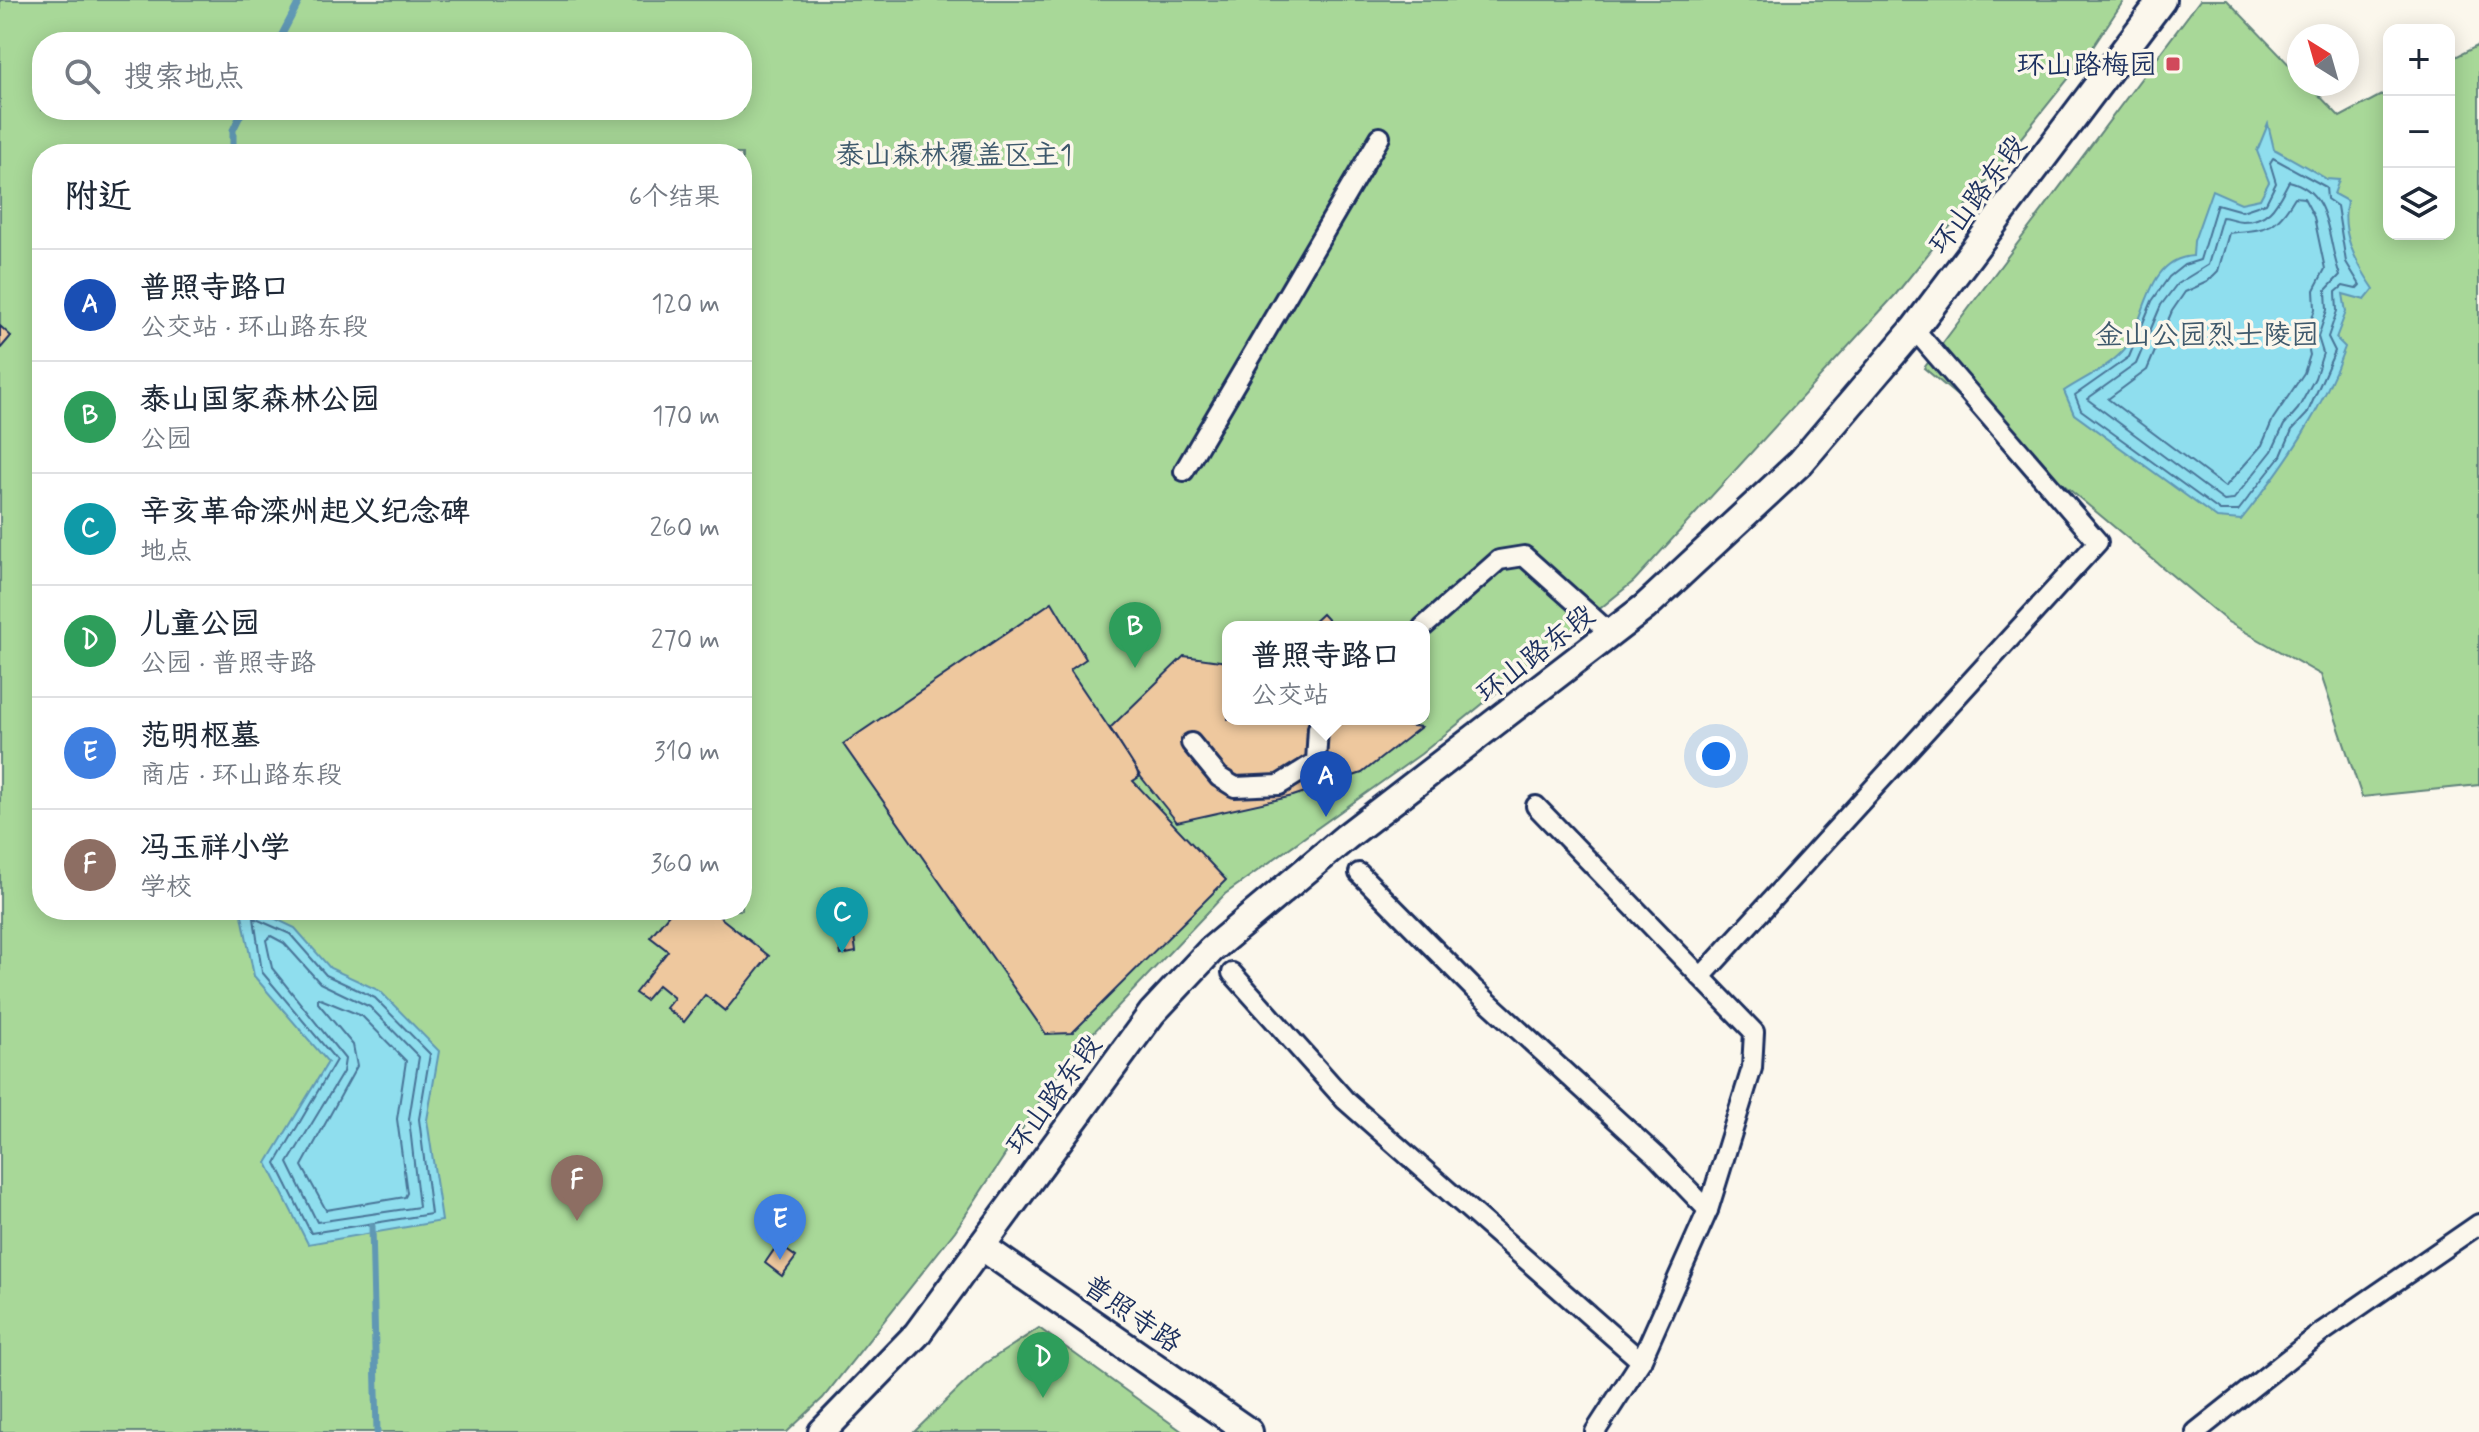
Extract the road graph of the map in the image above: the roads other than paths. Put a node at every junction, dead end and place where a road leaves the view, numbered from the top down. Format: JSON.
{"nodes":[{"id":1,"x":2162,"y":0,"type":"edge"},
{"id":2,"x":1380,"y":137,"type":"dead end"},
{"id":3,"x":1914,"y":329,"type":"junction"},
{"id":4,"x":1184,"y":471,"type":"dead end"},
{"id":5,"x":1430,"y":621,"type":"edge"},
{"id":6,"x":1611,"y":634,"type":"junction"},
{"id":7,"x":1321,"y":725,"type":"edge"},
{"id":8,"x":1191,"y":743,"type":"dead end"},
{"id":9,"x":1536,"y":806,"type":"dead end"},
{"id":10,"x":1359,"y":873,"type":"dead end"},
{"id":11,"x":1232,"y":973,"type":"dead end"},
{"id":12,"x":1701,"y":977,"type":"junction"},
{"id":13,"x":1708,"y":1210,"type":"junction"},
{"id":14,"x":2479,"y":1224,"type":"edge"},
{"id":15,"x":981,"y":1246,"type":"junction"},
{"id":16,"x":1641,"y":1361,"type":"junction"},
{"id":17,"x":822,"y":1432,"type":"edge"},
{"id":18,"x":1249,"y":1432,"type":"edge"},
{"id":19,"x":1595,"y":1432,"type":"edge"},
{"id":20,"x":2196,"y":1432,"type":"edge"}],
"edges":[{"from":1,"to":3,"type":"main road","name":"环山路东段"},
{"from":2,"to":4,"type":"street"},
{"from":3,"to":6,"type":"main road","name":"环山路东段"},
{"from":3,"to":12,"type":"street"},
{"from":5,"to":6,"type":"street"},
{"from":6,"to":15,"type":"main road","name":"环山路东段"},
{"from":7,"to":8,"type":"street"},
{"from":9,"to":12,"type":"street"},
{"from":10,"to":13,"type":"street"},
{"from":11,"to":16,"type":"street"},
{"from":12,"to":13,"type":"street"},
{"from":13,"to":16,"type":"street"},
{"from":14,"to":20,"type":"street"},
{"from":15,"to":17,"type":"main road","name":"环山路东段"},
{"from":15,"to":18,"type":"main road","name":"普照寺路"},
{"from":16,"to":19,"type":"street"}]}
